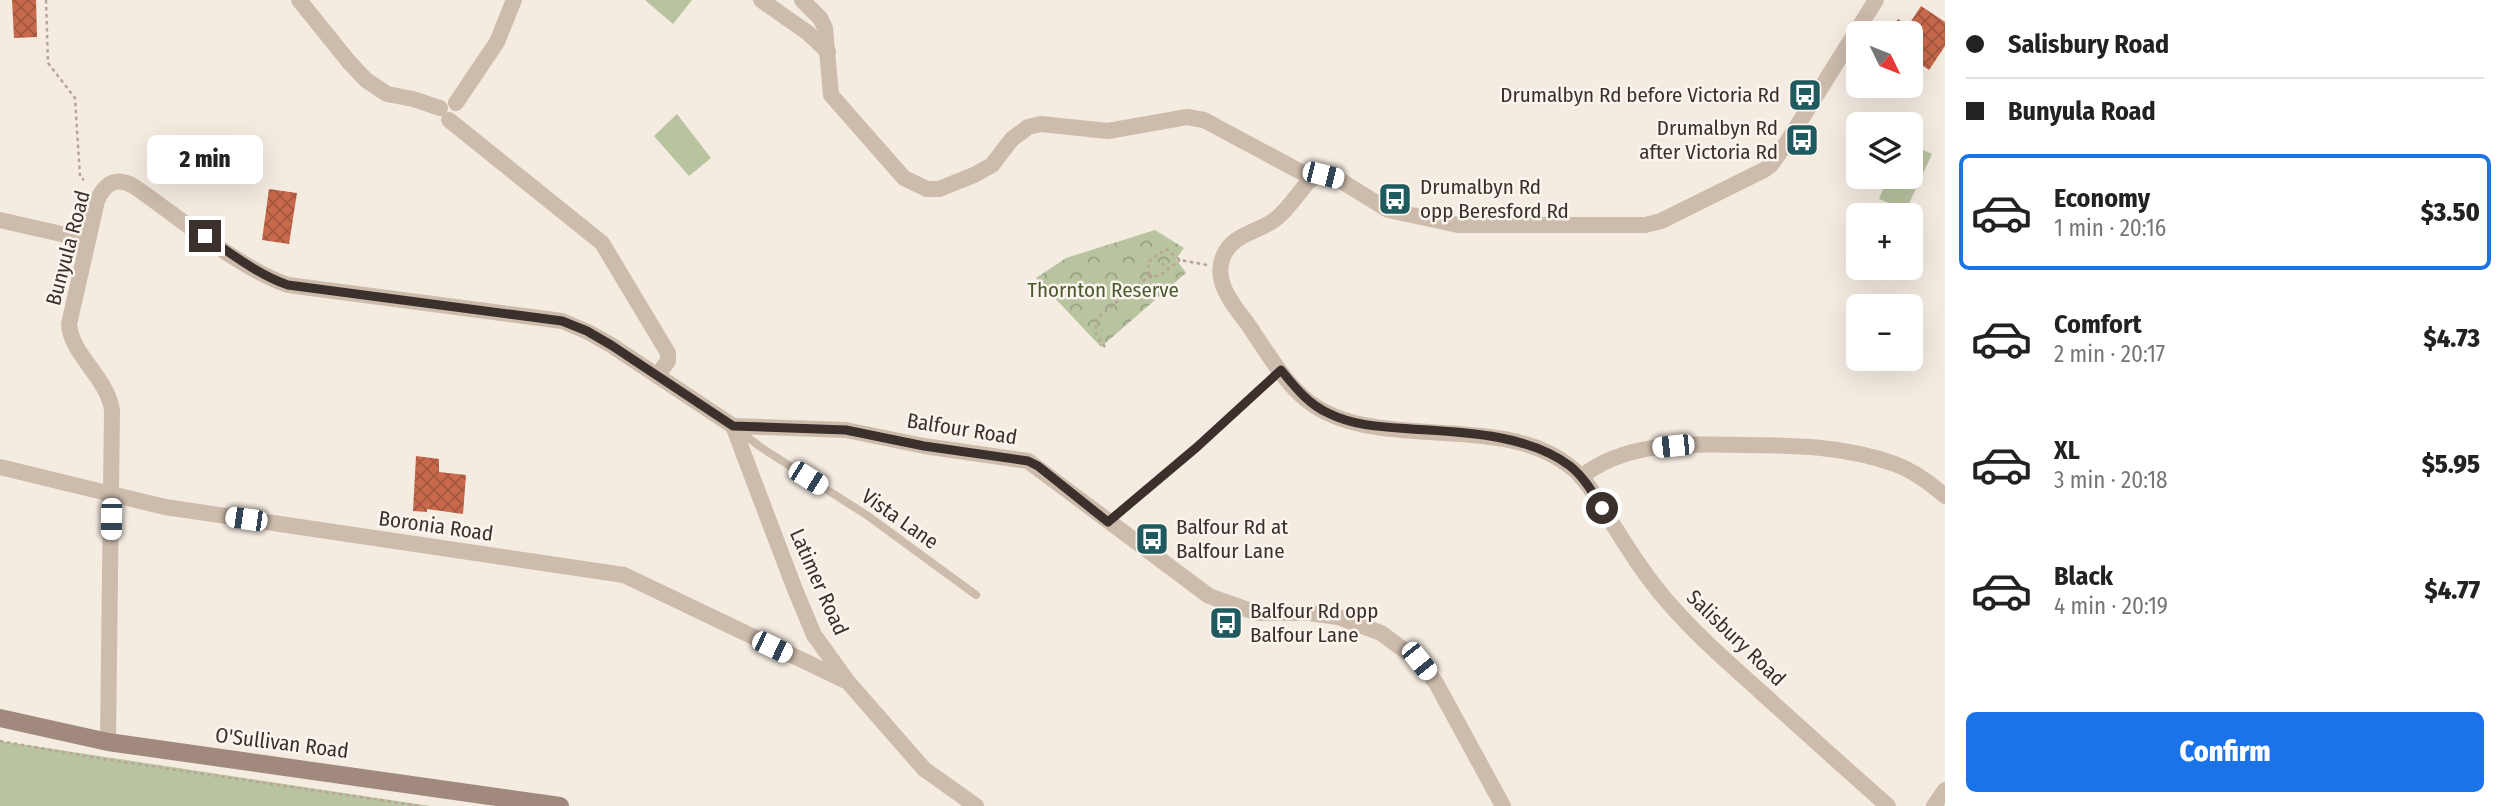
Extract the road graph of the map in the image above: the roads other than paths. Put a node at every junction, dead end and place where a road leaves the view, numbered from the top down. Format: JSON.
{"nodes":[{"id":1,"x":299,"y":0,"type":"edge"},
{"id":2,"x":514,"y":0,"type":"edge"},
{"id":3,"x":761,"y":0,"type":"edge"},
{"id":4,"x":802,"y":0,"type":"edge"},
{"id":5,"x":1876,"y":0,"type":"edge"},
{"id":6,"x":828,"y":52,"type":"junction"},
{"id":7,"x":444,"y":114,"type":"junction"},
{"id":8,"x":1312,"y":178,"type":"junction"},
{"id":9,"x":0,"y":220,"type":"edge"},
{"id":10,"x":88,"y":240,"type":"junction"},
{"id":11,"x":1281,"y":370,"type":"junction"},
{"id":12,"x":657,"y":376,"type":"junction"},
{"id":13,"x":733,"y":426,"type":"junction"},
{"id":14,"x":0,"y":467,"type":"edge"},
{"id":15,"x":1581,"y":477,"type":"junction"},
{"id":16,"x":112,"y":494,"type":"junction"},
{"id":17,"x":1945,"y":496,"type":"edge"},
{"id":18,"x":1108,"y":522,"type":"junction"},
{"id":19,"x":976,"y":596,"type":"dead end"},
{"id":20,"x":848,"y":682,"type":"junction"},
{"id":21,"x":0,"y":718,"type":"edge"},
{"id":22,"x":108,"y":742,"type":"junction"},
{"id":23,"x":1945,"y":790,"type":"edge"},
{"id":24,"x":560,"y":806,"type":"edge"},
{"id":25,"x":976,"y":806,"type":"edge"},
{"id":26,"x":1503,"y":806,"type":"edge"},
{"id":27,"x":1888,"y":806,"type":"edge"},
{"id":28,"x":1934,"y":806,"type":"edge"}],
"edges":[{"from":1,"to":7,"type":"street"},
{"from":2,"to":7,"type":"street"},
{"from":3,"to":6,"type":"street"},
{"from":4,"to":6,"type":"street"},
{"from":5,"to":8,"type":"street"},
{"from":6,"to":8,"type":"street"},
{"from":7,"to":12,"type":"street"},
{"from":8,"to":11,"type":"street","name":"Salisbury Road"},
{"from":9,"to":10,"type":"street"},
{"from":10,"to":12,"type":"street","name":"Bunyula Road"},
{"from":10,"to":16,"type":"street","name":"Bunyula Road"},
{"from":11,"to":15,"type":"street","name":"Salisbury Road"},
{"from":11,"to":18,"type":"lane"},
{"from":12,"to":13,"type":"street"},
{"from":13,"to":18,"type":"street","name":"Balfour Road"},
{"from":13,"to":19,"type":"lane","name":"Vista Lane"},
{"from":13,"to":20,"type":"street","name":"Latimer Road"},
{"from":14,"to":16,"type":"street","name":"Boronia Road"},
{"from":15,"to":17,"type":"street"},
{"from":15,"to":27,"type":"street","name":"Salisbury Road"},
{"from":16,"to":20,"type":"street","name":"Boronia Road"},
{"from":16,"to":22,"type":"street","name":"Bunyula Road"},
{"from":18,"to":26,"type":"street","name":"Balfour Road"},
{"from":20,"to":25,"type":"street","name":"Latimer Road"},
{"from":21,"to":22,"type":"main road","name":"O'Sullivan Road"},
{"from":22,"to":24,"type":"main road","name":"O'Sullivan Road"},
{"from":23,"to":28,"type":"street"}]}
